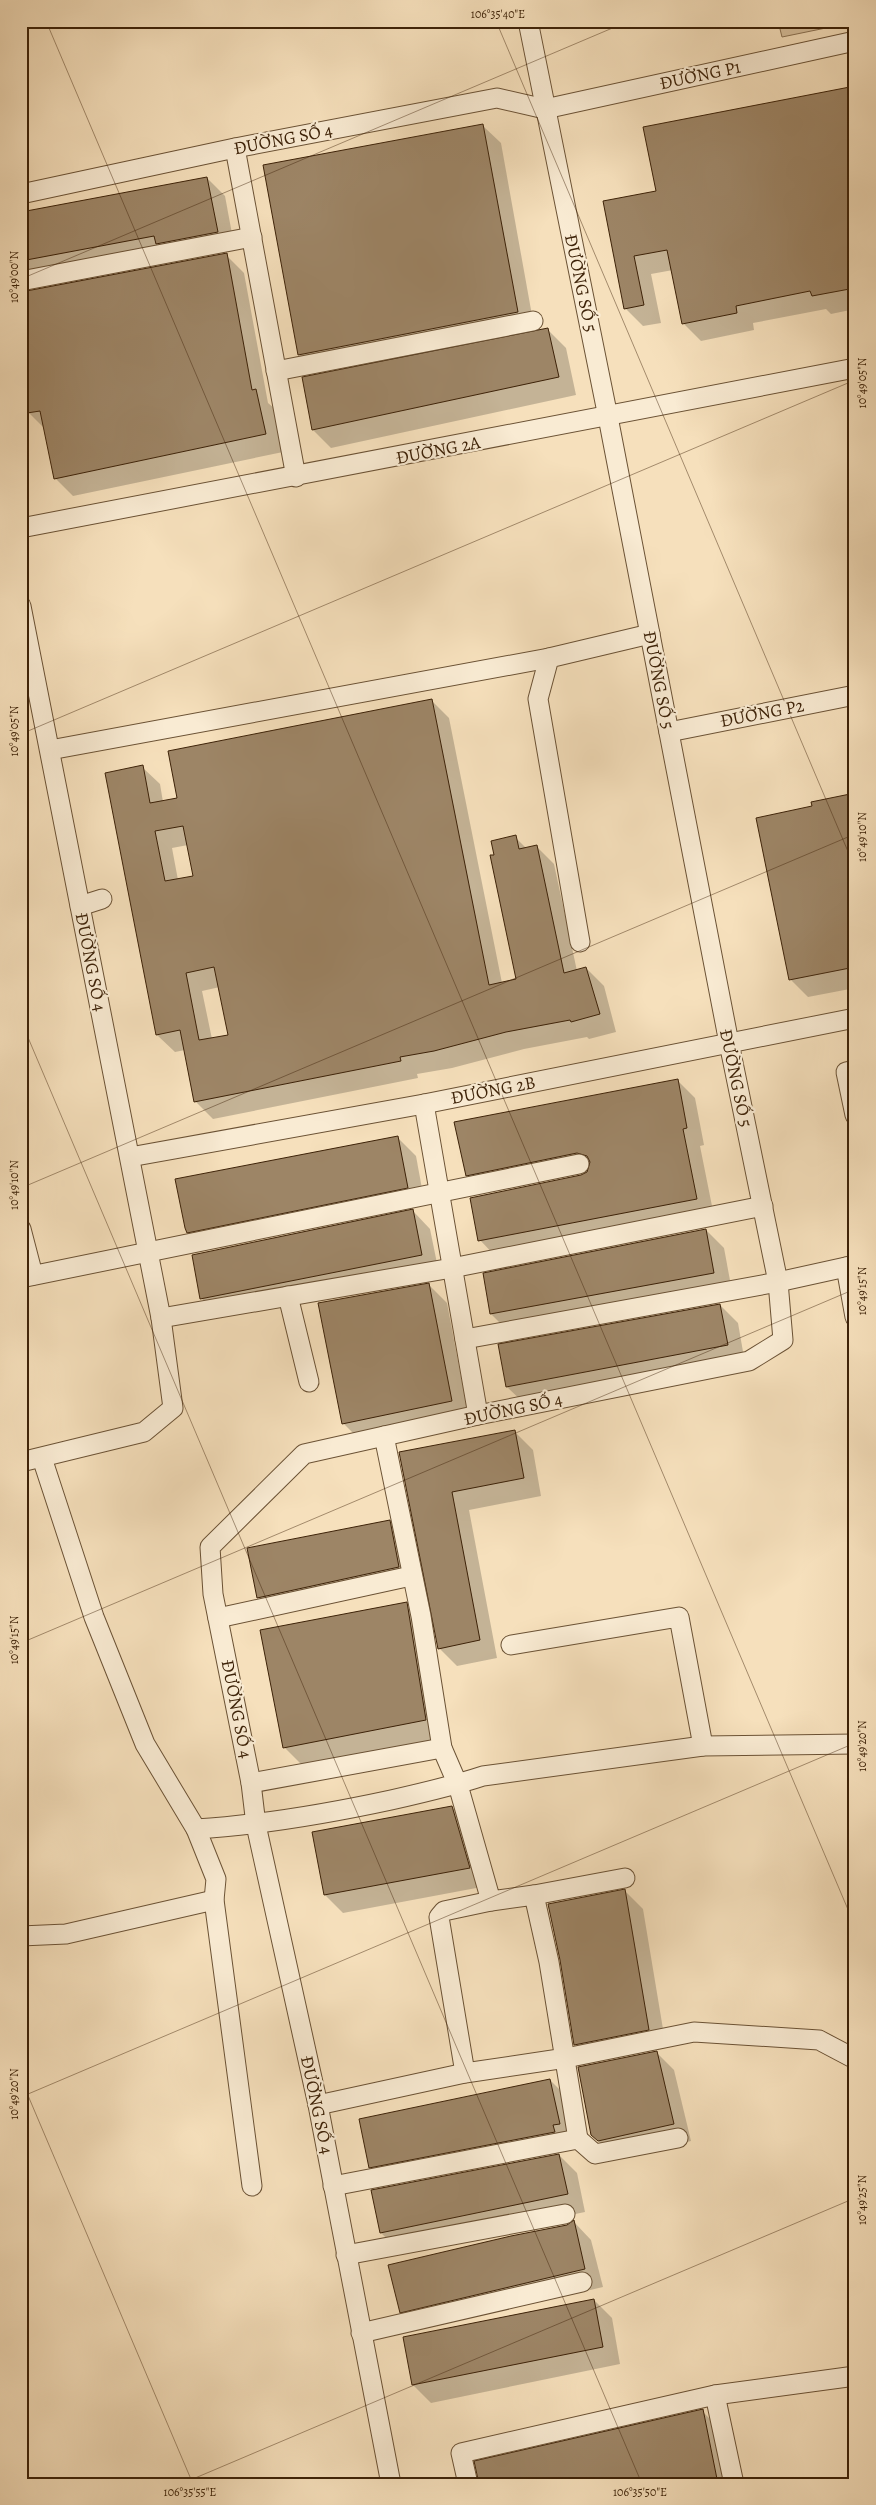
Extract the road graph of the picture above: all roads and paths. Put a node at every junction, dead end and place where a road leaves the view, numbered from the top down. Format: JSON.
{"nodes":[{"id":1,"x":528,"y":21,"type":"edge"},
{"id":2,"x":855,"y":41,"type":"edge"},
{"id":3,"x":545,"y":109,"type":"junction"},
{"id":4,"x":235,"y":148,"type":"junction"},
{"id":5,"x":21,"y":194,"type":"edge"},
{"id":6,"x":252,"y":238,"type":"junction"},
{"id":7,"x":21,"y":281,"type":"edge"},
{"id":8,"x":533,"y":321,"type":"dead end"},
{"id":9,"x":855,"y":368,"type":"edge"},
{"id":10,"x":276,"y":371,"type":"junction"},
{"id":11,"x":608,"y":417,"type":"junction"},
{"id":12,"x":296,"y":476,"type":"junction"},
{"id":13,"x":21,"y":528,"type":"edge"},
{"id":14,"x":21,"y":606,"type":"edge"},
{"id":15,"x":650,"y":634,"type":"junction"},
{"id":16,"x":549,"y":658,"type":"junction"},
{"id":17,"x":855,"y":695,"type":"edge"},
{"id":18,"x":669,"y":732,"type":"junction"},
{"id":19,"x":50,"y":750,"type":"junction"},
{"id":20,"x":102,"y":899,"type":"dead end"},
{"id":21,"x":80,"y":906,"type":"junction"},
{"id":22,"x":580,"y":942,"type":"dead end"},
{"id":23,"x":855,"y":1018,"type":"edge"},
{"id":24,"x":729,"y":1043,"type":"junction"},
{"id":25,"x":855,"y":1070,"type":"edge"},
{"id":26,"x":424,"y":1104,"type":"junction"},
{"id":27,"x":855,"y":1115,"type":"edge"},
{"id":28,"x":130,"y":1157,"type":"junction"},
{"id":29,"x":579,"y":1164,"type":"dead end"},
{"id":30,"x":439,"y":1192,"type":"junction"},
{"id":31,"x":763,"y":1206,"type":"junction"},
{"id":32,"x":21,"y":1229,"type":"edge"},
{"id":33,"x":148,"y":1252,"type":"junction"},
{"id":34,"x":850,"y":1266,"type":"edge"},
{"id":35,"x":452,"y":1268,"type":"junction"},
{"id":36,"x":27,"y":1276,"type":"edge"},
{"id":37,"x":778,"y":1282,"type":"junction"},
{"id":38,"x":288,"y":1296,"type":"junction"},
{"id":39,"x":855,"y":1317,"type":"edge"},
{"id":40,"x":161,"y":1318,"type":"junction"},
{"id":41,"x":465,"y":1339,"type":"junction"},
{"id":42,"x":783,"y":1340,"type":"joint"},
{"id":43,"x":309,"y":1382,"type":"dead end"},
{"id":44,"x":478,"y":1416,"type":"junction"},
{"id":45,"x":384,"y":1436,"type":"junction"},
{"id":46,"x":42,"y":1458,"type":"junction"},
{"id":47,"x":21,"y":1462,"type":"edge"},
{"id":48,"x":411,"y":1576,"type":"junction"},
{"id":49,"x":218,"y":1618,"type":"junction"},
{"id":50,"x":511,"y":1645,"type":"dead end"},
{"id":51,"x":855,"y":1744,"type":"edge"},
{"id":52,"x":703,"y":1746,"type":"junction"},
{"id":53,"x":442,"y":1748,"type":"junction"},
{"id":54,"x":251,"y":1783,"type":"junction"},
{"id":55,"x":458,"y":1785,"type":"junction"},
{"id":56,"x":256,"y":1825,"type":"junction"},
{"id":57,"x":196,"y":1829,"type":"junction"},
{"id":58,"x":625,"y":1878,"type":"dead end"},
{"id":59,"x":534,"y":1895,"type":"junction"},
{"id":60,"x":214,"y":1900,"type":"junction"},
{"id":61,"x":491,"y":1901,"type":"junction"},
{"id":62,"x":21,"y":1936,"type":"edge"},
{"id":63,"x":566,"y":2058,"type":"junction"},
{"id":64,"x":855,"y":2059,"type":"edge"},
{"id":65,"x":465,"y":2073,"type":"junction"},
{"id":66,"x":318,"y":2105,"type":"junction"},
{"id":67,"x":678,"y":2138,"type":"dead end"},
{"id":68,"x":578,"y":2139,"type":"junction"},
{"id":69,"x":252,"y":2186,"type":"dead end"},
{"id":70,"x":333,"y":2186,"type":"junction"},
{"id":71,"x":565,"y":2214,"type":"dead end"},
{"id":72,"x":346,"y":2255,"type":"junction"},
{"id":73,"x":582,"y":2282,"type":"dead end"},
{"id":74,"x":361,"y":2333,"type":"junction"},
{"id":75,"x":855,"y":2376,"type":"edge"},
{"id":76,"x":715,"y":2395,"type":"junction"},
{"id":77,"x":391,"y":2484,"type":"edge"},
{"id":78,"x":468,"y":2484,"type":"edge"},
{"id":79,"x":734,"y":2484,"type":"edge"}],
"edges":[{"from":1,"to":3,"type":"street","name":"ĐƯỜNG SỐ 5"},
{"from":2,"to":3,"type":"street","name":"ĐƯỜNG P1"},
{"from":3,"to":4,"type":"street","name":"ĐƯỜNG SỐ 4"},
{"from":3,"to":11,"type":"street","name":"ĐƯỜNG SỐ 5"},
{"from":4,"to":5,"type":"street","name":"ĐƯỜNG SỐ 4"},
{"from":4,"to":6,"type":"street"},
{"from":6,"to":7,"type":"street"},
{"from":6,"to":10,"type":"street"},
{"from":8,"to":10,"type":"street"},
{"from":9,"to":11,"type":"street","name":"ĐƯỜNG 2A"},
{"from":10,"to":12,"type":"street"},
{"from":11,"to":12,"type":"street","name":"ĐƯỜNG 2A"},
{"from":11,"to":15,"type":"street","name":"ĐƯỜNG SỐ 5"},
{"from":12,"to":13,"type":"street","name":"ĐƯỜNG 2A"},
{"from":14,"to":19,"type":"street","name":"ĐƯỜNG SỐ 4"},
{"from":15,"to":16,"type":"street"},
{"from":15,"to":18,"type":"street","name":"ĐƯỜNG SỐ 5"},
{"from":16,"to":19,"type":"street"},
{"from":16,"to":22,"type":"street"},
{"from":17,"to":18,"type":"street","name":"ĐƯỜNG P2"},
{"from":18,"to":24,"type":"street","name":"ĐƯỜNG SỐ 5"},
{"from":19,"to":21,"type":"street","name":"ĐƯỜNG SỐ 4"},
{"from":20,"to":21,"type":"street"},
{"from":21,"to":28,"type":"street","name":"ĐƯỜNG SỐ 4"},
{"from":23,"to":24,"type":"street","name":"ĐƯỜNG 2B"},
{"from":24,"to":26,"type":"street","name":"ĐƯỜNG 2B"},
{"from":24,"to":31,"type":"street","name":"ĐƯỜNG SỐ 5"},
{"from":25,"to":27,"type":"street"},
{"from":26,"to":28,"type":"street","name":"ĐƯỜNG 2B"},
{"from":26,"to":30,"type":"street"},
{"from":28,"to":33,"type":"street","name":"ĐƯỜNG SỐ 4"},
{"from":29,"to":30,"type":"street"},
{"from":30,"to":33,"type":"street"},
{"from":30,"to":35,"type":"street"},
{"from":31,"to":35,"type":"street"},
{"from":31,"to":37,"type":"street","name":"ĐƯỜNG SỐ 5"},
{"from":32,"to":36,"type":"street"},
{"from":33,"to":36,"type":"street"},
{"from":33,"to":40,"type":"street","name":"ĐƯỜNG SỐ 4"},
{"from":34,"to":37,"type":"street"},
{"from":34,"to":39,"type":"street"},
{"from":35,"to":38,"type":"street"},
{"from":35,"to":41,"type":"street"},
{"from":37,"to":41,"type":"street"},
{"from":37,"to":42,"type":"street","name":"ĐƯỜNG SỐ 5"},
{"from":38,"to":40,"type":"street"},
{"from":38,"to":43,"type":"street"},
{"from":40,"to":46,"type":"street","name":"ĐƯỜNG SỐ 4"},
{"from":41,"to":44,"type":"street"},
{"from":42,"to":44,"type":"street","name":"ĐƯỜNG SỐ 4"},
{"from":44,"to":45,"type":"street","name":"ĐƯỜNG SỐ 4"},
{"from":45,"to":48,"type":"street"},
{"from":45,"to":49,"type":"street","name":"ĐƯỜNG SỐ 4"},
{"from":46,"to":47,"type":"street"},
{"from":46,"to":57,"type":"street"},
{"from":48,"to":49,"type":"street"},
{"from":48,"to":53,"type":"street"},
{"from":49,"to":54,"type":"street","name":"ĐƯỜNG SỐ 4"},
{"from":50,"to":52,"type":"street"},
{"from":51,"to":52,"type":"street"},
{"from":52,"to":55,"type":"street"},
{"from":53,"to":54,"type":"street"},
{"from":53,"to":55,"type":"street"},
{"from":54,"to":56,"type":"street","name":"ĐƯỜNG SỐ 4"},
{"from":55,"to":56,"type":"street"},
{"from":55,"to":61,"type":"street"},
{"from":56,"to":57,"type":"street"},
{"from":56,"to":66,"type":"street","name":"ĐƯỜNG SỐ 4"},
{"from":57,"to":60,"type":"street"},
{"from":58,"to":59,"type":"street"},
{"from":59,"to":61,"type":"street"},
{"from":59,"to":63,"type":"street"},
{"from":60,"to":62,"type":"street"},
{"from":60,"to":69,"type":"street"},
{"from":61,"to":65,"type":"street"},
{"from":63,"to":64,"type":"street"},
{"from":63,"to":65,"type":"street"},
{"from":63,"to":68,"type":"street"},
{"from":65,"to":66,"type":"street"},
{"from":66,"to":70,"type":"street","name":"ĐƯỜNG SỐ 4"},
{"from":67,"to":68,"type":"street"},
{"from":68,"to":70,"type":"street"},
{"from":70,"to":72,"type":"street","name":"ĐƯỜNG SỐ 4"},
{"from":71,"to":72,"type":"street"},
{"from":72,"to":74,"type":"street","name":"ĐƯỜNG SỐ 4"},
{"from":73,"to":74,"type":"street"},
{"from":74,"to":77,"type":"street","name":"ĐƯỜNG SỐ 4"},
{"from":75,"to":76,"type":"street"},
{"from":76,"to":78,"type":"street"},
{"from":76,"to":79,"type":"street"}]}
